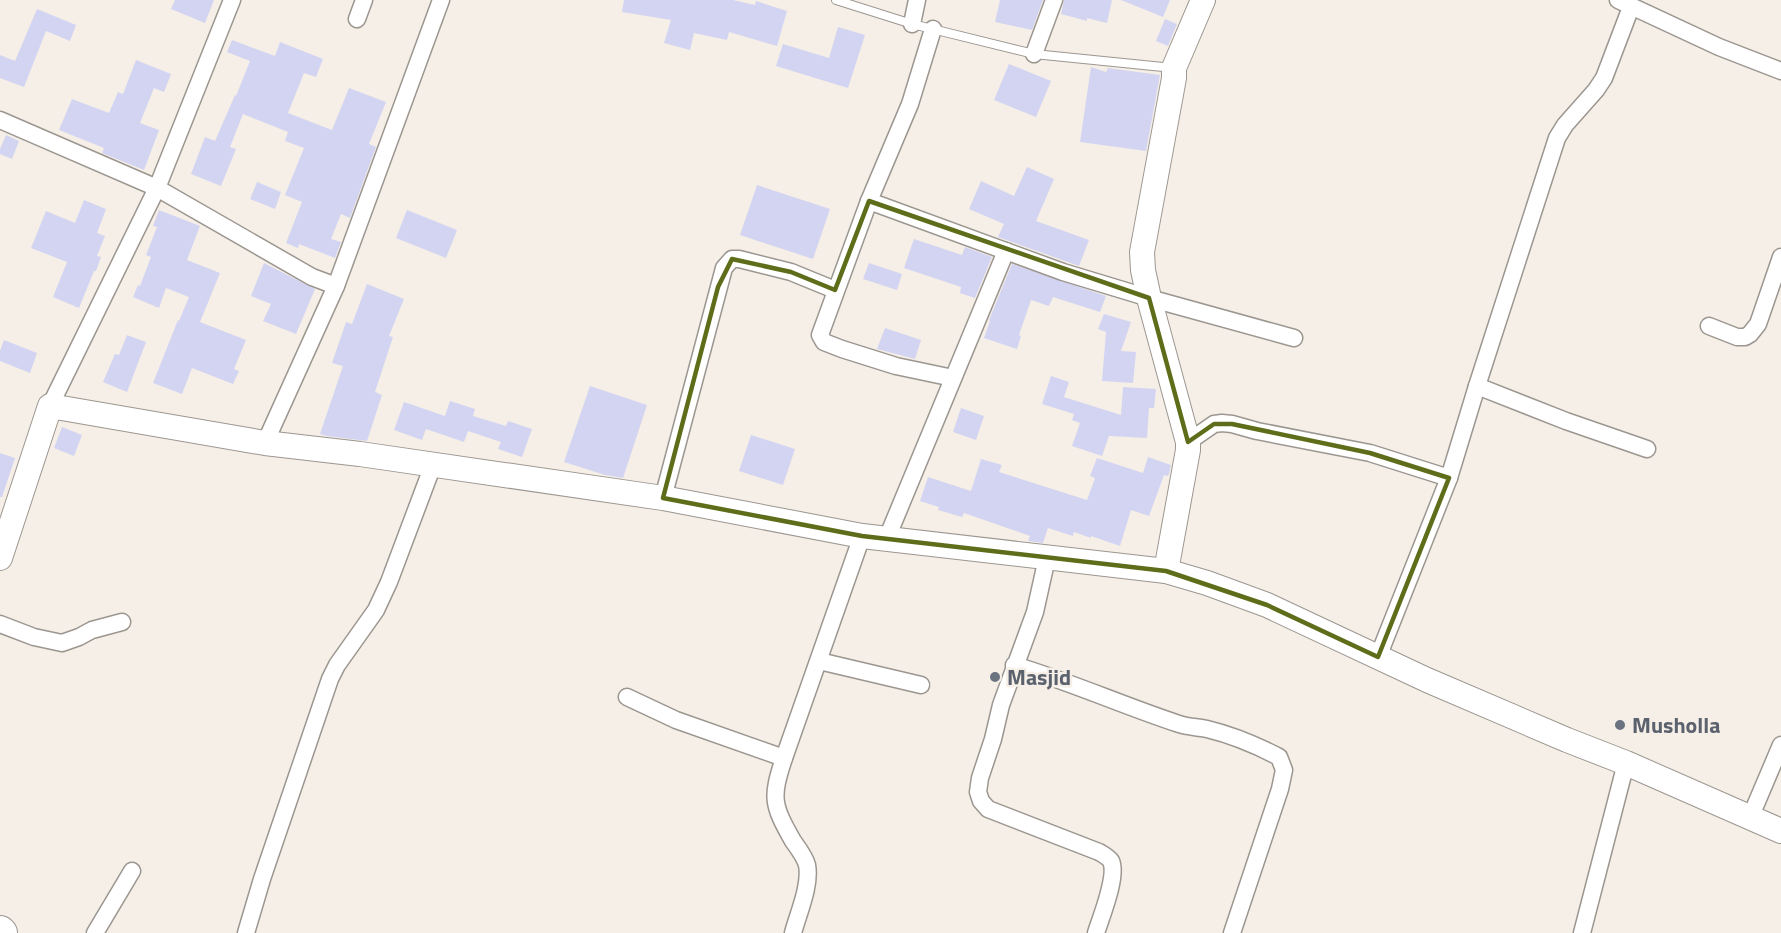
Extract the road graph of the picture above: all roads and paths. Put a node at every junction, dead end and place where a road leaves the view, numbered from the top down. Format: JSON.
{"nodes":[{"id":1,"x":232,"y":0,"type":"edge"},
{"id":2,"x":364,"y":0,"type":"edge"},
{"id":3,"x":441,"y":0,"type":"edge"},
{"id":4,"x":836,"y":0,"type":"edge"},
{"id":5,"x":917,"y":0,"type":"edge"},
{"id":6,"x":1054,"y":0,"type":"edge"},
{"id":7,"x":1203,"y":0,"type":"edge"},
{"id":8,"x":1624,"y":3,"type":"edge"},
{"id":9,"x":357,"y":19,"type":"dead end"},
{"id":10,"x":912,"y":24,"type":"junction"},
{"id":11,"x":933,"y":29,"type":"junction"},
{"id":12,"x":1034,"y":54,"type":"junction"},
{"id":13,"x":1174,"y":68,"type":"junction"},
{"id":14,"x":1781,"y":71,"type":"edge"},
{"id":15,"x":0,"y":120,"type":"edge"},
{"id":16,"x":157,"y":188,"type":"junction"},
{"id":17,"x":869,"y":201,"type":"junction"},
{"id":18,"x":1006,"y":251,"type":"junction"},
{"id":19,"x":1781,"y":257,"type":"edge"},
{"id":20,"x":336,"y":286,"type":"junction"},
{"id":21,"x":835,"y":290,"type":"junction"},
{"id":22,"x":1149,"y":298,"type":"junction"},
{"id":23,"x":1709,"y":326,"type":"dead end"},
{"id":24,"x":1294,"y":338,"type":"dead end"},
{"id":25,"x":953,"y":378,"type":"junction"},
{"id":26,"x":1477,"y":386,"type":"junction"},
{"id":27,"x":50,"y":406,"type":"junction"},
{"id":28,"x":1188,"y":442,"type":"junction"},
{"id":29,"x":265,"y":443,"type":"junction"},
{"id":30,"x":1647,"y":449,"type":"dead end"},
{"id":31,"x":433,"y":465,"type":"junction"},
{"id":32,"x":1449,"y":478,"type":"junction"},
{"id":33,"x":663,"y":498,"type":"junction"},
{"id":34,"x":862,"y":536,"type":"junction"},
{"id":35,"x":887,"y":538,"type":"junction"},
{"id":36,"x":0,"y":558,"type":"edge"},
{"id":37,"x":1047,"y":558,"type":"junction"},
{"id":38,"x":1166,"y":572,"type":"junction"},
{"id":39,"x":122,"y":622,"type":"dead end"},
{"id":40,"x":0,"y":624,"type":"edge"},
{"id":41,"x":1378,"y":657,"type":"junction"},
{"id":42,"x":819,"y":661,"type":"junction"},
{"id":43,"x":1014,"y":665,"type":"junction"},
{"id":44,"x":921,"y":685,"type":"dead end"},
{"id":45,"x":627,"y":697,"type":"dead end"},
{"id":46,"x":1781,"y":745,"type":"edge"},
{"id":47,"x":784,"y":758,"type":"junction"},
{"id":48,"x":1626,"y":763,"type":"junction"},
{"id":49,"x":1750,"y":818,"type":"junction"},
{"id":50,"x":1781,"y":831,"type":"edge"},
{"id":51,"x":132,"y":871,"type":"dead end"},
{"id":52,"x":95,"y":933,"type":"edge"},
{"id":53,"x":246,"y":933,"type":"edge"},
{"id":54,"x":793,"y":933,"type":"edge"},
{"id":55,"x":1096,"y":933,"type":"edge"},
{"id":56,"x":1232,"y":933,"type":"edge"},
{"id":57,"x":1582,"y":933,"type":"edge"}],
"edges":[{"from":1,"to":16,"type":"street"},
{"from":2,"to":9,"type":"street"},
{"from":3,"to":20,"type":"street"},
{"from":4,"to":10,"type":"lane"},
{"from":5,"to":10,"type":"street"},
{"from":6,"to":12,"type":"street"},
{"from":7,"to":13,"type":"street"},
{"from":8,"to":14,"type":"street"},
{"from":8,"to":26,"type":"street"},
{"from":10,"to":11,"type":"lane"},
{"from":11,"to":12,"type":"lane"},
{"from":11,"to":17,"type":"street"},
{"from":12,"to":13,"type":"lane"},
{"from":13,"to":22,"type":"street"},
{"from":15,"to":16,"type":"street"},
{"from":16,"to":20,"type":"street"},
{"from":16,"to":27,"type":"street"},
{"from":17,"to":18,"type":"street"},
{"from":17,"to":21,"type":"street"},
{"from":18,"to":22,"type":"street"},
{"from":18,"to":25,"type":"street"},
{"from":19,"to":23,"type":"street"},
{"from":20,"to":29,"type":"street"},
{"from":21,"to":25,"type":"street"},
{"from":21,"to":33,"type":"street"},
{"from":22,"to":24,"type":"street"},
{"from":22,"to":28,"type":"street"},
{"from":25,"to":35,"type":"street"},
{"from":26,"to":30,"type":"street"},
{"from":26,"to":32,"type":"street"},
{"from":27,"to":29,"type":"street"},
{"from":27,"to":36,"type":"street"},
{"from":28,"to":32,"type":"street"},
{"from":28,"to":38,"type":"street"},
{"from":29,"to":31,"type":"street"},
{"from":31,"to":33,"type":"street"},
{"from":31,"to":53,"type":"street"},
{"from":32,"to":41,"type":"street"},
{"from":33,"to":34,"type":"street"},
{"from":34,"to":35,"type":"street"},
{"from":34,"to":42,"type":"street"},
{"from":35,"to":37,"type":"street"},
{"from":37,"to":38,"type":"street"},
{"from":37,"to":43,"type":"street"},
{"from":38,"to":41,"type":"street"},
{"from":39,"to":40,"type":"street"},
{"from":41,"to":48,"type":"street"},
{"from":42,"to":44,"type":"street"},
{"from":42,"to":47,"type":"street"},
{"from":43,"to":55,"type":"street"},
{"from":43,"to":56,"type":"street"},
{"from":45,"to":47,"type":"street"},
{"from":46,"to":49,"type":"street"},
{"from":47,"to":54,"type":"street"},
{"from":48,"to":49,"type":"street"},
{"from":48,"to":57,"type":"street"},
{"from":49,"to":50,"type":"street"},
{"from":51,"to":52,"type":"street"}]}
